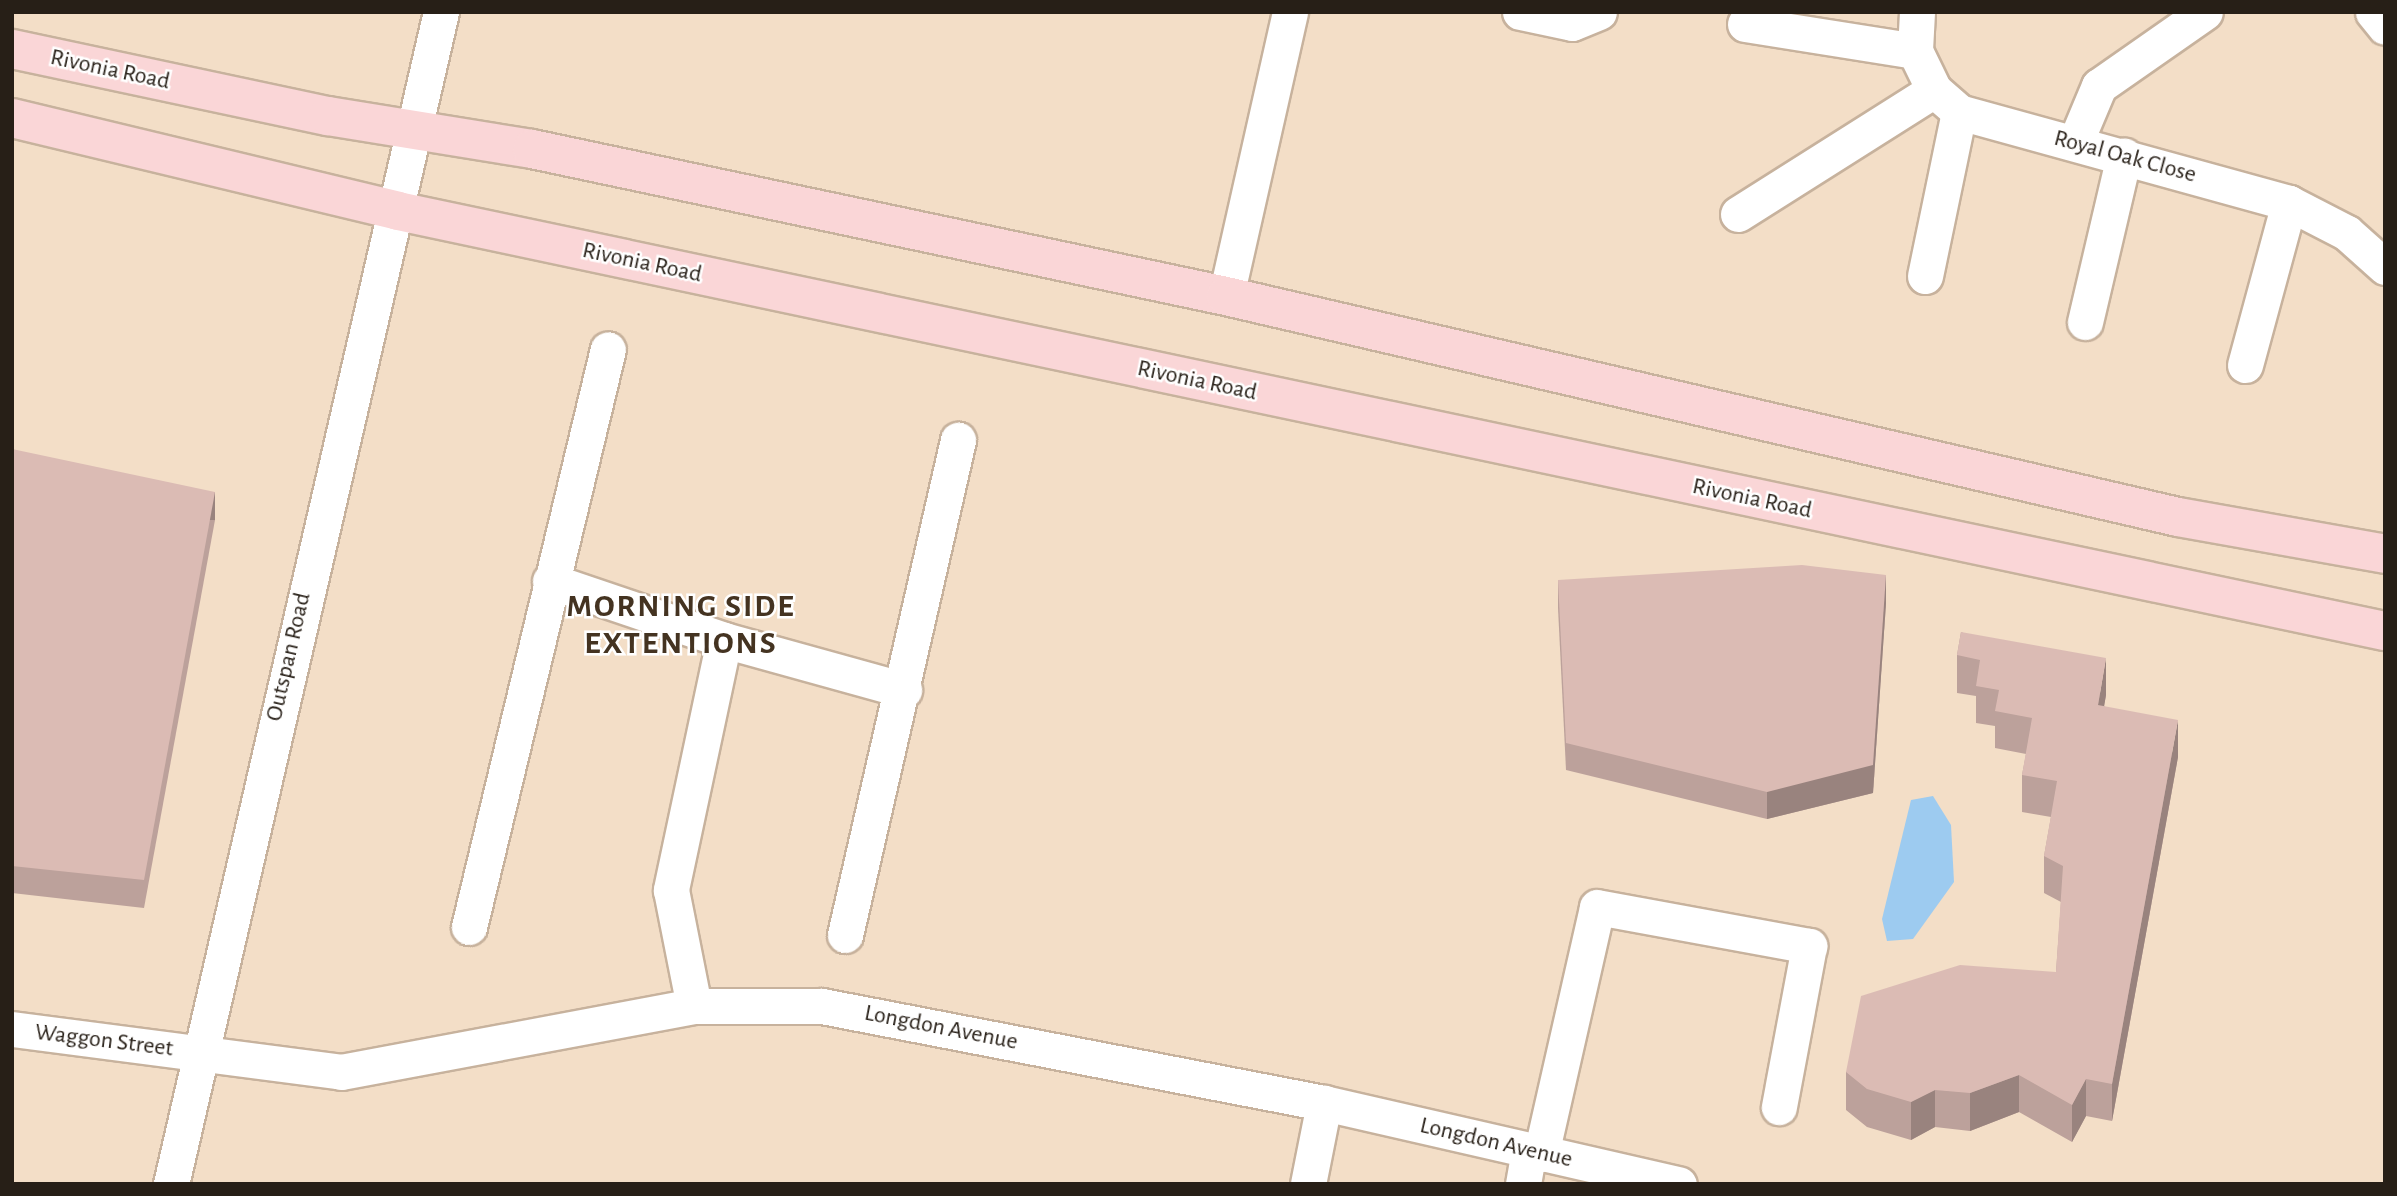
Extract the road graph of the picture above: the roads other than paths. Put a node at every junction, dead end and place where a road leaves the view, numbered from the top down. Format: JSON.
{"nodes":[{"id":1,"x":441,"y":12,"type":"edge"},
{"id":2,"x":1290,"y":12,"type":"edge"},
{"id":3,"x":1520,"y":12,"type":"edge"},
{"id":4,"x":1600,"y":12,"type":"edge"},
{"id":5,"x":1917,"y":12,"type":"edge"},
{"id":6,"x":2205,"y":12,"type":"edge"},
{"id":7,"x":2373,"y":12,"type":"edge"},
{"id":8,"x":1745,"y":24,"type":"dead end"},
{"id":9,"x":2385,"y":27,"type":"edge"},
{"id":10,"x":1915,"y":51,"type":"junction"},
{"id":11,"x":13,"y":54,"type":"edge"},
{"id":12,"x":1947,"y":101,"type":"junction"},
{"id":13,"x":12,"y":118,"type":"edge"},
{"id":14,"x":414,"y":131,"type":"junction"},
{"id":15,"x":2075,"y":143,"type":"junction"},
{"id":16,"x":2124,"y":156,"type":"junction"},
{"id":17,"x":2289,"y":203,"type":"junction"},
{"id":18,"x":398,"y":211,"type":"junction"},
{"id":19,"x":1738,"y":214,"type":"dead end"},
{"id":20,"x":2385,"y":267,"type":"edge"},
{"id":21,"x":1925,"y":276,"type":"dead end"},
{"id":22,"x":1226,"y":296,"type":"junction"},
{"id":23,"x":2085,"y":323,"type":"dead end"},
{"id":24,"x":608,"y":349,"type":"dead end"},
{"id":25,"x":2245,"y":365,"type":"dead end"},
{"id":26,"x":958,"y":440,"type":"dead end"},
{"id":27,"x":2385,"y":554,"type":"edge"},
{"id":28,"x":550,"y":581,"type":"junction"},
{"id":29,"x":2385,"y":631,"type":"edge"},
{"id":30,"x":724,"y":640,"type":"junction"},
{"id":31,"x":904,"y":690,"type":"junction"},
{"id":32,"x":469,"y":927,"type":"dead end"},
{"id":33,"x":845,"y":935,"type":"dead end"},
{"id":34,"x":694,"y":1006,"type":"junction"},
{"id":35,"x":12,"y":1029,"type":"edge"},
{"id":36,"x":196,"y":1053,"type":"junction"},
{"id":37,"x":1324,"y":1103,"type":"junction"},
{"id":38,"x":1779,"y":1107,"type":"dead end"},
{"id":39,"x":1531,"y":1163,"type":"edge"},
{"id":40,"x":171,"y":1184,"type":"edge"},
{"id":41,"x":1308,"y":1184,"type":"edge"},
{"id":42,"x":1678,"y":1184,"type":"edge"}],
"edges":[{"from":1,"to":14,"type":"street","name":"Outspan Road"},
{"from":2,"to":22,"type":"street"},
{"from":3,"to":4,"type":"street"},
{"from":5,"to":10,"type":"street"},
{"from":6,"to":15,"type":"street"},
{"from":7,"to":9,"type":"street"},
{"from":8,"to":10,"type":"street"},
{"from":10,"to":12,"type":"street"},
{"from":11,"to":14,"type":"main road","name":"Rivonia Road"},
{"from":12,"to":15,"type":"street","name":"Royal Oak Close"},
{"from":12,"to":19,"type":"street"},
{"from":12,"to":21,"type":"street"},
{"from":13,"to":18,"type":"main road","name":"Rivonia Road"},
{"from":14,"to":18,"type":"street","name":"Outspan Road"},
{"from":14,"to":22,"type":"main road","name":"Rivonia Road"},
{"from":15,"to":16,"type":"street","name":"Royal Oak Close"},
{"from":16,"to":17,"type":"street","name":"Royal Oak Close"},
{"from":16,"to":23,"type":"street"},
{"from":17,"to":20,"type":"street","name":"Royal Oak Close"},
{"from":17,"to":25,"type":"street"},
{"from":18,"to":29,"type":"main road","name":"Rivonia Road"},
{"from":18,"to":36,"type":"street","name":"Outspan Road"},
{"from":22,"to":27,"type":"main road","name":"Rivonia Road"},
{"from":24,"to":28,"type":"street"},
{"from":26,"to":31,"type":"street"},
{"from":28,"to":30,"type":"street"},
{"from":28,"to":32,"type":"street"},
{"from":30,"to":31,"type":"street"},
{"from":30,"to":34,"type":"street"},
{"from":31,"to":33,"type":"street"},
{"from":34,"to":36,"type":"street","name":"Longdon Avenue"},
{"from":34,"to":37,"type":"street","name":"Longdon Avenue"},
{"from":35,"to":36,"type":"street","name":"Waggon Street"},
{"from":36,"to":40,"type":"street","name":"Outspan Road"},
{"from":37,"to":39,"type":"street","name":"Longdon Avenue"},
{"from":37,"to":41,"type":"street"},
{"from":38,"to":39,"type":"street"},
{"from":39,"to":42,"type":"street","name":"Longdon Avenue"}]}
